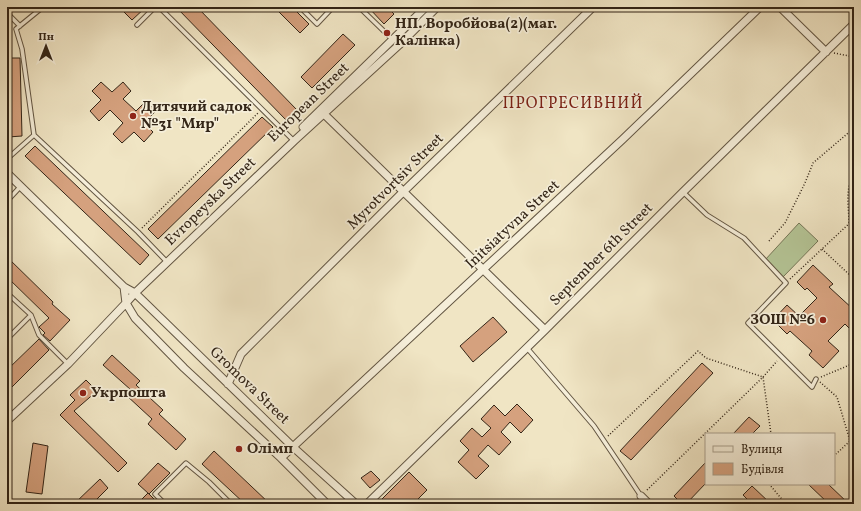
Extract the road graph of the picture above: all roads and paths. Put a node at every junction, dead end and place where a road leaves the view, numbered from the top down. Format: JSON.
{"nodes":[{"id":1,"x":43,"y":7,"type":"edge"},
{"id":2,"x":155,"y":7,"type":"edge"},
{"id":3,"x":159,"y":7,"type":"edge"},
{"id":4,"x":300,"y":7,"type":"edge"},
{"id":5,"x":333,"y":7,"type":"edge"},
{"id":6,"x":359,"y":7,"type":"edge"},
{"id":7,"x":426,"y":7,"type":"edge"},
{"id":8,"x":437,"y":7,"type":"edge"},
{"id":9,"x":593,"y":7,"type":"edge"},
{"id":10,"x":760,"y":7,"type":"edge"},
{"id":11,"x":780,"y":7,"type":"edge"},
{"id":12,"x":7,"y":13,"type":"edge"},
{"id":13,"x":854,"y":24,"type":"edge"},
{"id":14,"x":137,"y":25,"type":"dead end"},
{"id":15,"x":20,"y":26,"type":"junction"},
{"id":16,"x":399,"y":45,"type":"junction"},
{"id":17,"x":826,"y":52,"type":"junction"},
{"id":18,"x":854,"y":57,"type":"edge"},
{"id":19,"x":262,"y":109,"type":"junction"},
{"id":20,"x":324,"y":114,"type":"junction"},
{"id":21,"x":854,"y":128,"type":"edge"},
{"id":22,"x":34,"y":134,"type":"junction"},
{"id":23,"x":294,"y":141,"type":"junction"},
{"id":24,"x":854,"y":141,"type":"edge"},
{"id":25,"x":7,"y":159,"type":"edge"},
{"id":26,"x":7,"y":173,"type":"edge"},
{"id":27,"x":21,"y":186,"type":"junction"},
{"id":28,"x":404,"y":192,"type":"junction"},
{"id":29,"x":683,"y":192,"type":"junction"},
{"id":30,"x":7,"y":201,"type":"edge"},
{"id":31,"x":854,"y":219,"type":"edge"},
{"id":32,"x":849,"y":223,"type":"junction"},
{"id":33,"x":854,"y":227,"type":"edge"},
{"id":34,"x":138,"y":232,"type":"junction"},
{"id":35,"x":769,"y":241,"type":"dead end"},
{"id":36,"x":822,"y":249,"type":"junction"},
{"id":37,"x":167,"y":262,"type":"junction"},
{"id":38,"x":484,"y":270,"type":"junction"},
{"id":39,"x":854,"y":279,"type":"edge"},
{"id":40,"x":786,"y":283,"type":"junction"},
{"id":41,"x":141,"y":285,"type":"dead end"},
{"id":42,"x":124,"y":288,"type":"junction"},
{"id":43,"x":135,"y":292,"type":"junction"},
{"id":44,"x":7,"y":293,"type":"edge"},
{"id":45,"x":126,"y":303,"type":"junction"},
{"id":46,"x":31,"y":315,"type":"junction"},
{"id":47,"x":545,"y":330,"type":"junction"},
{"id":48,"x":7,"y":340,"type":"edge"},
{"id":49,"x":526,"y":348,"type":"junction"},
{"id":50,"x":781,"y":356,"type":"junction"},
{"id":51,"x":68,"y":364,"type":"junction"},
{"id":52,"x":854,"y":364,"type":"edge"},
{"id":53,"x":763,"y":377,"type":"junction"},
{"id":54,"x":816,"y":379,"type":"junction"},
{"id":55,"x":228,"y":384,"type":"junction"},
{"id":56,"x":7,"y":421,"type":"edge"},
{"id":57,"x":706,"y":433,"type":"edge"},
{"id":58,"x":771,"y":433,"type":"edge"},
{"id":59,"x":705,"y":434,"type":"edge"},
{"id":60,"x":603,"y":440,"type":"junction"},
{"id":61,"x":293,"y":447,"type":"junction"},
{"id":62,"x":836,"y":454,"type":"dead end"},
{"id":63,"x":281,"y":458,"type":"junction"},
{"id":64,"x":770,"y":485,"type":"edge"},
{"id":65,"x":641,"y":496,"type":"junction"},
{"id":66,"x":322,"y":503,"type":"edge"},
{"id":67,"x":165,"y":504,"type":"edge"},
{"id":68,"x":230,"y":504,"type":"edge"},
{"id":69,"x":356,"y":504,"type":"edge"},
{"id":70,"x":367,"y":504,"type":"edge"},
{"id":71,"x":649,"y":504,"type":"edge"},
{"id":72,"x":786,"y":504,"type":"edge"}],
"edges":[{"from":1,"to":15,"type":"lane"},
{"from":2,"to":14,"type":"lane"},
{"from":3,"to":19,"type":"lane"},
{"from":4,"to":5,"type":"lane"},
{"from":6,"to":16,"type":"lane"},
{"from":7,"to":41,"type":"street","name":"European Street"},
{"from":8,"to":16,"type":"street","name":"Evropeyska Street"},
{"from":9,"to":28,"type":"street","name":"Myrotvortsiv Street"},
{"from":10,"to":38,"type":"street","name":"Initsiatyvna Street"},
{"from":11,"to":17,"type":"street"},
{"from":12,"to":15,"type":"lane"},
{"from":13,"to":17,"type":"street","name":"September 6th Street"},
{"from":15,"to":22,"type":"lane"},
{"from":16,"to":20,"type":"street","name":"Evropeyska Street"},
{"from":17,"to":18,"type":"path"},
{"from":17,"to":29,"type":"street","name":"September 6th Street"},
{"from":19,"to":23,"type":"lane"},
{"from":19,"to":34,"type":"path"},
{"from":20,"to":23,"type":"street","name":"Evropeyska Street"},
{"from":20,"to":28,"type":"street"},
{"from":21,"to":35,"type":"path"},
{"from":22,"to":25,"type":"lane"},
{"from":22,"to":34,"type":"lane"},
{"from":23,"to":37,"type":"street","name":"Evropeyska Street"},
{"from":24,"to":32,"type":"path"},
{"from":26,"to":27,"type":"street","name":"Gromova Street"},
{"from":27,"to":30,"type":"lane"},
{"from":27,"to":42,"type":"street","name":"Gromova Street"},
{"from":28,"to":38,"type":"street"},
{"from":28,"to":55,"type":"street","name":"Myrotvortsiv Street"},
{"from":29,"to":40,"type":"lane"},
{"from":29,"to":47,"type":"street","name":"September 6th Street"},
{"from":31,"to":32,"type":"path"},
{"from":32,"to":33,"type":"path"},
{"from":32,"to":36,"type":"path"},
{"from":34,"to":37,"type":"lane"},
{"from":36,"to":39,"type":"path"},
{"from":36,"to":40,"type":"path"},
{"from":37,"to":43,"type":"street","name":"Evropeyska Street"},
{"from":38,"to":47,"type":"street"},
{"from":38,"to":61,"type":"street","name":"Initsiatyvna Street"},
{"from":40,"to":50,"type":"lane"},
{"from":42,"to":43,"type":"street","name":"Gromova Street"},
{"from":42,"to":45,"type":"street","name":"Gromova Street"},
{"from":43,"to":45,"type":"street","name":"Evropeyska Street"},
{"from":43,"to":55,"type":"street","name":"Gromova Street"},
{"from":44,"to":46,"type":"lane"},
{"from":45,"to":51,"type":"street","name":"Evropeyska Street"},
{"from":45,"to":63,"type":"street","name":"Gromova Street"},
{"from":46,"to":48,"type":"lane"},
{"from":46,"to":51,"type":"lane"},
{"from":47,"to":49,"type":"street","name":"September 6th Street"},
{"from":49,"to":60,"type":"lane"},
{"from":49,"to":70,"type":"street","name":"September 6th Street"},
{"from":50,"to":53,"type":"path"},
{"from":50,"to":54,"type":"lane"},
{"from":51,"to":56,"type":"street","name":"Evropeyska Street"},
{"from":52,"to":54,"type":"path"},
{"from":53,"to":57,"type":"path"},
{"from":53,"to":58,"type":"path"},
{"from":53,"to":60,"type":"path"},
{"from":54,"to":62,"type":"path"},
{"from":55,"to":61,"type":"street","name":"Gromova Street"},
{"from":59,"to":65,"type":"path"},
{"from":60,"to":65,"type":"lane"},
{"from":61,"to":63,"type":"street","name":"Initsiatyvna Street"},
{"from":61,"to":69,"type":"street","name":"Gromova Street"},
{"from":63,"to":66,"type":"street","name":"Gromova Street"},
{"from":64,"to":72,"type":"path"},
{"from":65,"to":71,"type":"street"},
{"from":67,"to":68,"type":"lane"}]}
